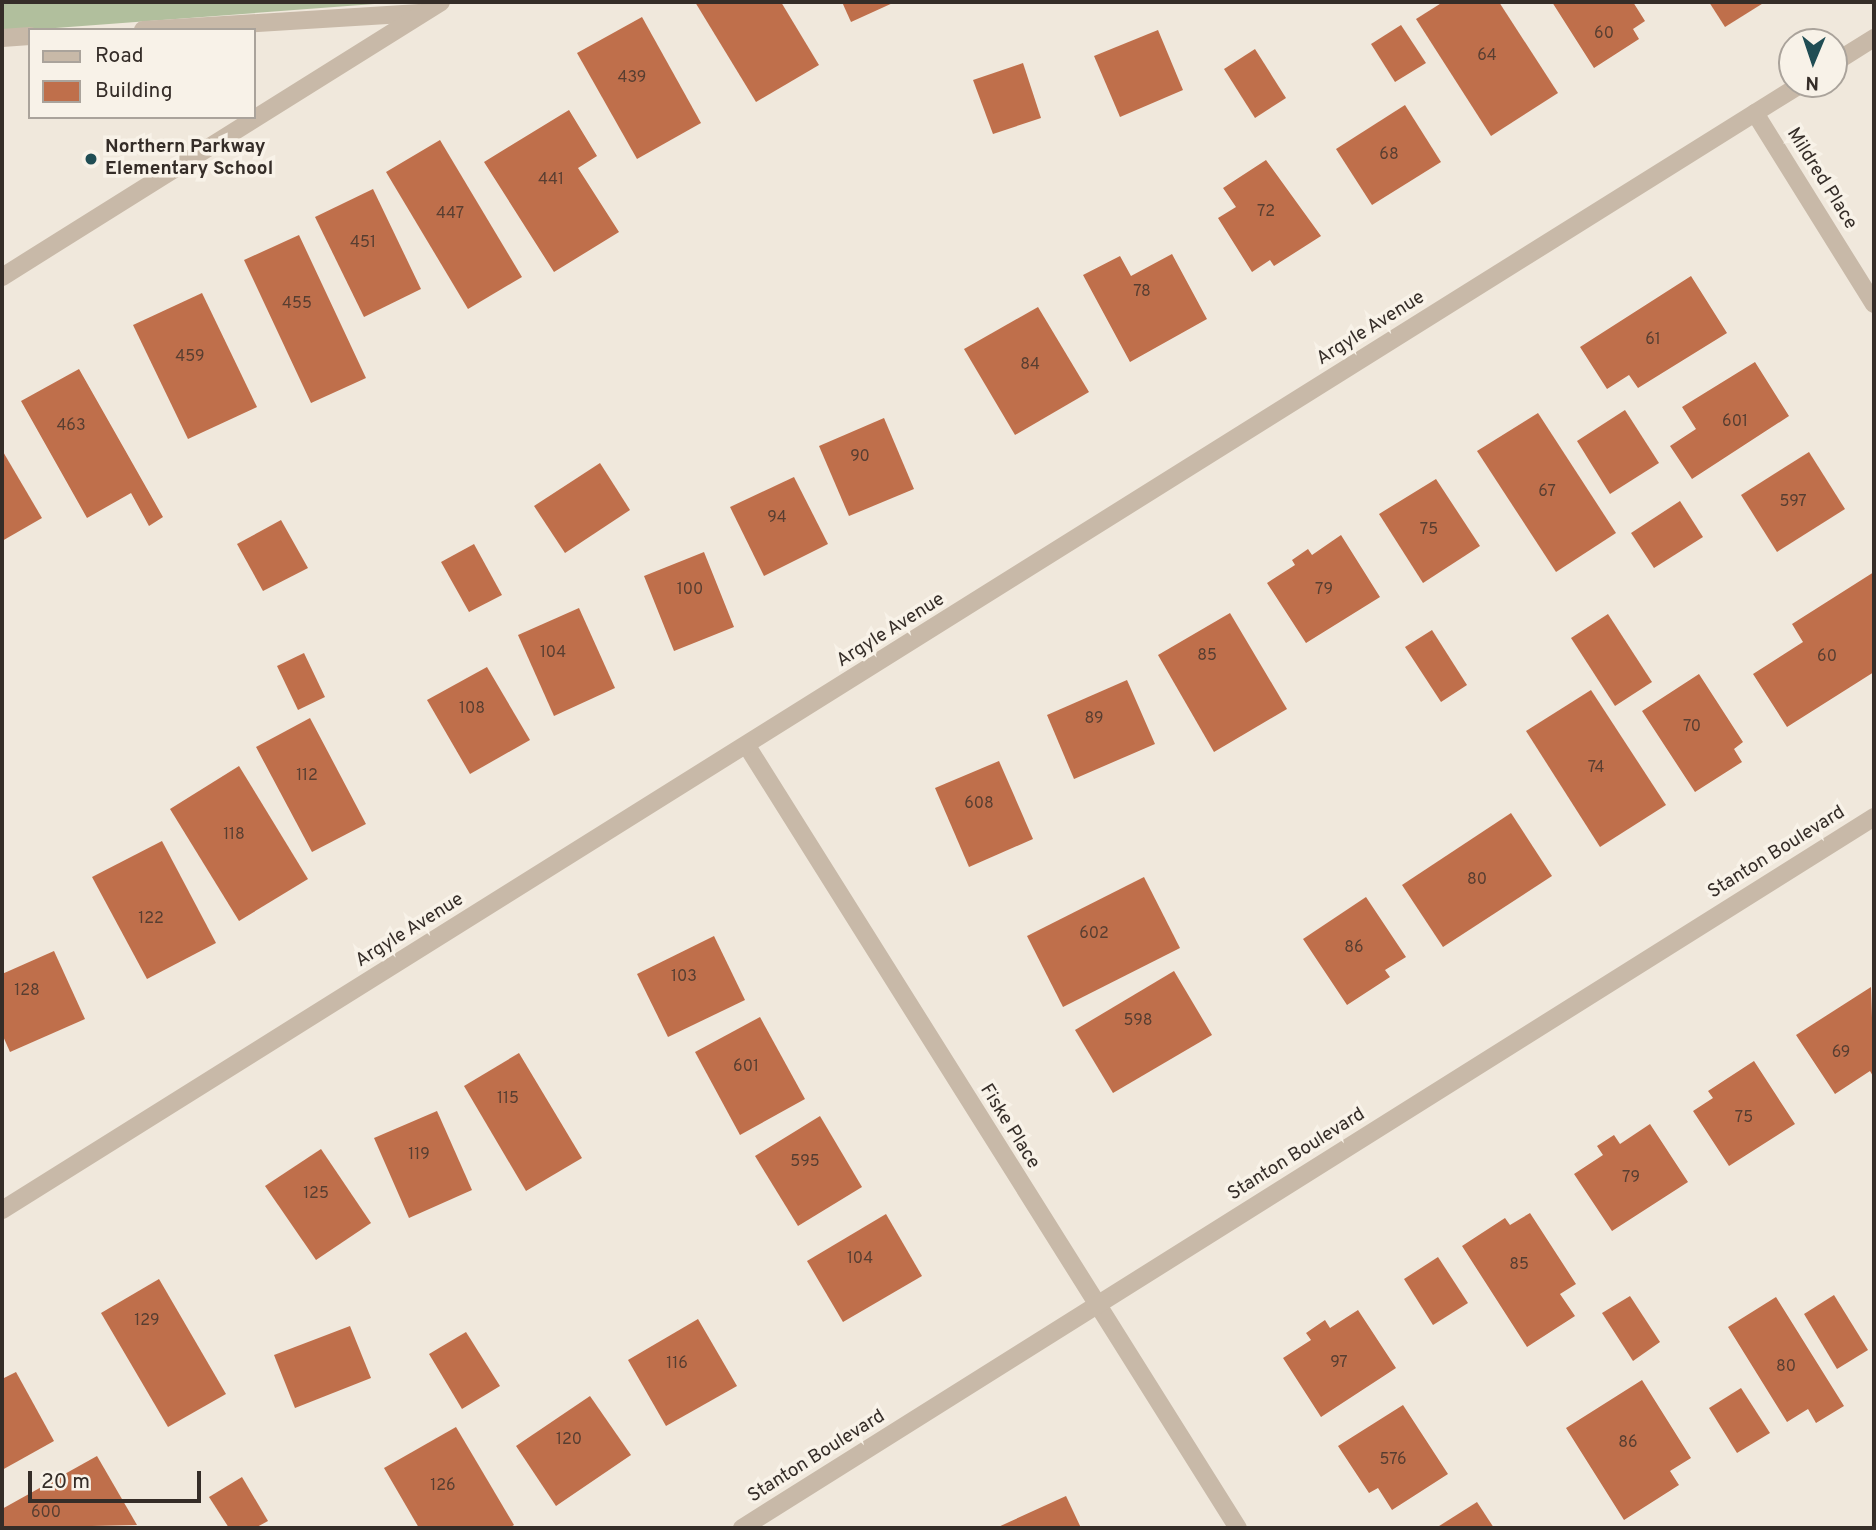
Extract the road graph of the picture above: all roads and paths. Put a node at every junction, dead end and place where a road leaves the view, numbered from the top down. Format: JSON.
{"nodes":[{"id":1,"x":441,"y":2,"type":"edge"},
{"id":2,"x":423,"y":13,"type":"junction"},
{"id":3,"x":176,"y":28,"type":"edge"},
{"id":4,"x":28,"y":37,"type":"edge"},
{"id":5,"x":2,"y":38,"type":"edge"},
{"id":6,"x":1874,"y":38,"type":"edge"},
{"id":7,"x":1848,"y":54,"type":"edge"},
{"id":8,"x":1779,"y":98,"type":"edge"},
{"id":9,"x":1755,"y":113,"type":"junction"},
{"id":10,"x":256,"y":118,"type":"edge"},
{"id":11,"x":254,"y":119,"type":"edge"},
{"id":12,"x":2,"y":277,"type":"edge"},
{"id":13,"x":1874,"y":303,"type":"edge"},
{"id":14,"x":747,"y":746,"type":"junction"},
{"id":15,"x":1874,"y":817,"type":"edge"},
{"id":16,"x":2,"y":1210,"type":"edge"},
{"id":17,"x":1097,"y":1306,"type":"junction"},
{"id":18,"x":742,"y":1528,"type":"edge"},
{"id":19,"x":1238,"y":1528,"type":"edge"}],
"edges":[{"from":1,"to":2,"type":"street"},
{"from":2,"to":3,"type":"street"},
{"from":2,"to":10,"type":"street"},
{"from":4,"to":5,"type":"street"},
{"from":6,"to":7,"type":"street"},
{"from":8,"to":9,"type":"street","name":"Argyle Avenue"},
{"from":9,"to":13,"type":"street","name":"Mildred Place"},
{"from":9,"to":14,"type":"street","name":"Argyle Avenue"},
{"from":11,"to":12,"type":"street"},
{"from":14,"to":16,"type":"street","name":"Argyle Avenue"},
{"from":14,"to":17,"type":"street","name":"Fiske Place"},
{"from":15,"to":17,"type":"street","name":"Stanton Boulevard"},
{"from":17,"to":18,"type":"street","name":"Stanton Boulevard"},
{"from":17,"to":19,"type":"street","name":"Fiske Place"}]}
